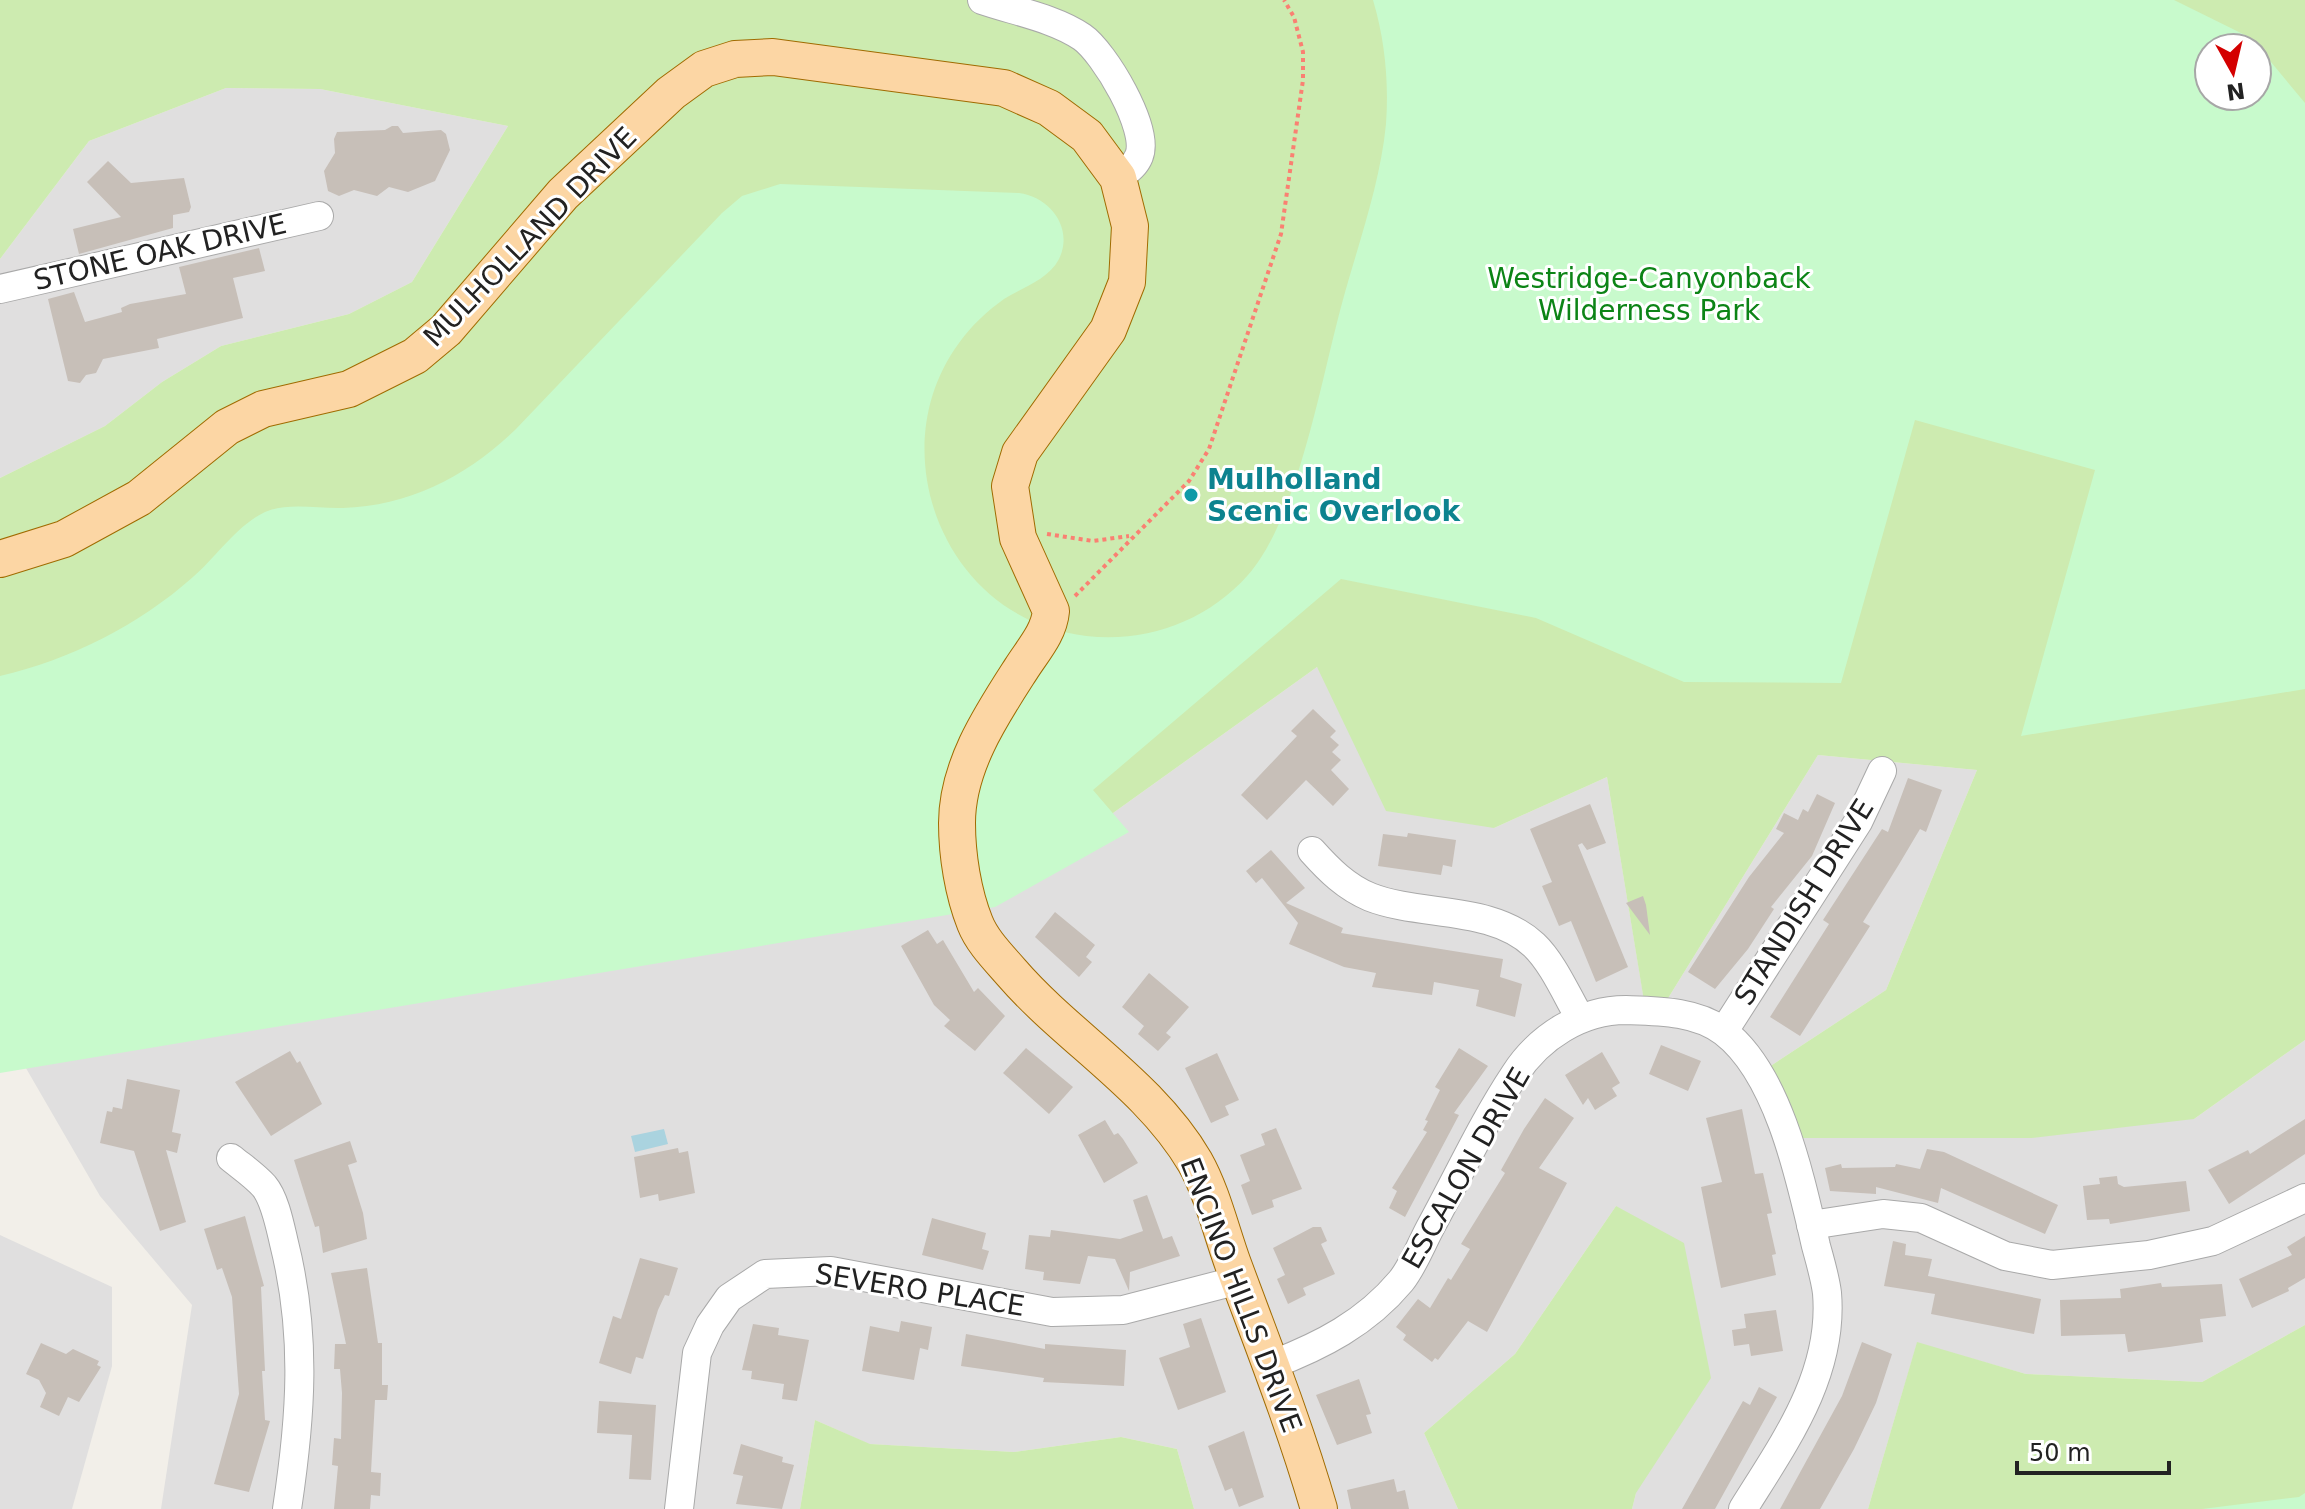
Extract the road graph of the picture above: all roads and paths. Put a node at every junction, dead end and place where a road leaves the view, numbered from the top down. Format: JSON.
{"nodes":[{"id":1,"x":982,"y":0,"type":"edge"},
{"id":2,"x":1284,"y":0,"type":"edge"},
{"id":3,"x":1118,"y":178,"type":"junction"},
{"id":4,"x":319,"y":216,"type":"dead end"},
{"id":5,"x":0,"y":289,"type":"edge"},
{"id":6,"x":1011,"y":513,"type":"junction"},
{"id":7,"x":1130,"y":536,"type":"junction"},
{"id":8,"x":0,"y":559,"type":"edge"},
{"id":9,"x":1051,"y":611,"type":"junction"},
{"id":10,"x":1882,"y":771,"type":"dead end"},
{"id":11,"x":1312,"y":851,"type":"dead end"},
{"id":12,"x":1580,"y":1018,"type":"junction"},
{"id":13,"x":1724,"y":1031,"type":"junction"},
{"id":14,"x":231,"y":1158,"type":"dead end"},
{"id":15,"x":2305,"y":1198,"type":"edge"},
{"id":16,"x":1811,"y":1225,"type":"junction"},
{"id":17,"x":1239,"y":1280,"type":"junction"},
{"id":18,"x":1271,"y":1365,"type":"junction"},
{"id":19,"x":287,"y":1509,"type":"edge"},
{"id":20,"x":679,"y":1509,"type":"edge"},
{"id":21,"x":1319,"y":1509,"type":"edge"},
{"id":22,"x":1743,"y":1509,"type":"edge"}],
"edges":[{"from":1,"to":3,"type":"street"},
{"from":2,"to":7,"type":"path"},
{"from":3,"to":6,"type":"main road","name":"MULHOLLAND DRIVE"},
{"from":3,"to":8,"type":"main road","name":"MULHOLLAND DRIVE"},
{"from":4,"to":5,"type":"street","name":"STONE OAK DRIVE"},
{"from":6,"to":7,"type":"path"},
{"from":6,"to":9,"type":"main road","name":"MULHOLLAND DRIVE"},
{"from":7,"to":9,"type":"path"},
{"from":9,"to":17,"type":"main road","name":"ENCINO HILLS DRIVE"},
{"from":10,"to":13,"type":"street","name":"STANDISH DRIVE"},
{"from":11,"to":12,"type":"street"},
{"from":12,"to":13,"type":"street","name":"ESCALON DRIVE"},
{"from":12,"to":18,"type":"street","name":"ESCALON DRIVE"},
{"from":13,"to":16,"type":"street","name":"ESCALON DRIVE"},
{"from":14,"to":19,"type":"street"},
{"from":15,"to":16,"type":"street"},
{"from":16,"to":22,"type":"street","name":"ESCALON DRIVE"},
{"from":17,"to":18,"type":"main road","name":"ENCINO HILLS DRIVE"},
{"from":17,"to":20,"type":"street","name":"SEVERO PLACE"},
{"from":18,"to":21,"type":"main road","name":"ENCINO HILLS DRIVE"}]}
